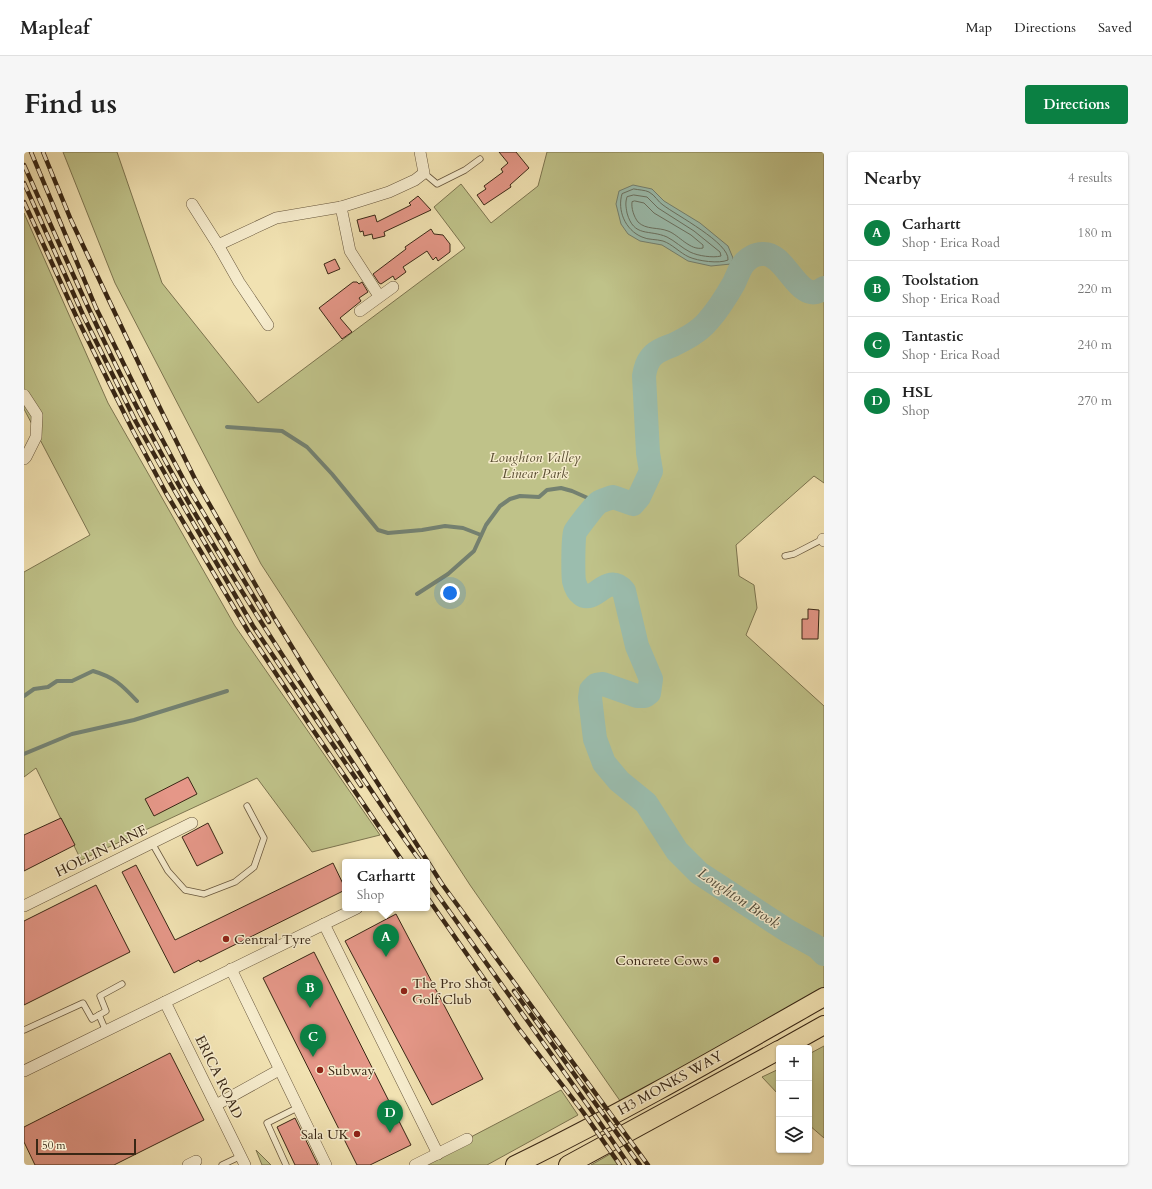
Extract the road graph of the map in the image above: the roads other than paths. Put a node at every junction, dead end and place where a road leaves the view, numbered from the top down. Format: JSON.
{"nodes":[{"id":1,"x":420,"y":152,"type":"edge"},
{"id":2,"x":480,"y":159,"type":"dead end"},
{"id":3,"x":424,"y":173,"type":"junction"},
{"id":4,"x":192,"y":204,"type":"dead end"},
{"id":5,"x":341,"y":207,"type":"junction"},
{"id":6,"x":218,"y":245,"type":"junction"},
{"id":7,"x":393,"y":287,"type":"dead end"},
{"id":8,"x":379,"y":296,"type":"junction"},
{"id":9,"x":360,"y":311,"type":"dead end"},
{"id":10,"x":268,"y":326,"type":"dead end"},
{"id":11,"x":24,"y":395,"type":"edge"},
{"id":12,"x":24,"y":459,"type":"edge"},
{"id":13,"x":824,"y":540,"type":"edge"},
{"id":14,"x":785,"y":556,"type":"dead end"},
{"id":15,"x":247,"y":806,"type":"dead end"},
{"id":16,"x":192,"y":823,"type":"dead end"},
{"id":17,"x":152,"y":843,"type":"junction"},
{"id":18,"x":24,"y":906,"type":"edge"},
{"id":19,"x":351,"y":911,"type":"edge"},
{"id":20,"x":324,"y":924,"type":"junction"},
{"id":21,"x":231,"y":969,"type":"junction"},
{"id":22,"x":122,"y":984,"type":"dead end"},
{"id":23,"x":824,"y":997,"type":"edge"},
{"id":24,"x":165,"y":1002,"type":"junction"},
{"id":25,"x":99,"y":1015,"type":"junction"},
{"id":26,"x":824,"y":1025,"type":"edge"},
{"id":27,"x":24,"y":1030,"type":"edge"},
{"id":28,"x":106,"y":1031,"type":"junction"},
{"id":29,"x":788,"y":1045,"type":"edge"},
{"id":30,"x":776,"y":1052,"type":"edge"},
{"id":31,"x":279,"y":1070,"type":"junction"},
{"id":32,"x":24,"y":1071,"type":"edge"},
{"id":33,"x":216,"y":1105,"type":"junction"},
{"id":34,"x":299,"y":1107,"type":"junction"},
{"id":35,"x":467,"y":1140,"type":"dead end"},
{"id":36,"x":438,"y":1154,"type":"junction"},
{"id":37,"x":243,"y":1160,"type":"edge"},
{"id":38,"x":222,"y":1165,"type":"edge"},
{"id":39,"x":286,"y":1165,"type":"edge"},
{"id":40,"x":326,"y":1165,"type":"edge"},
{"id":41,"x":415,"y":1165,"type":"edge"},
{"id":42,"x":515,"y":1165,"type":"edge"},
{"id":43,"x":568,"y":1165,"type":"edge"}],
"edges":[{"from":1,"to":3,"type":"street"},
{"from":2,"to":3,"type":"lane"},
{"from":3,"to":5,"type":"street"},
{"from":4,"to":6,"type":"street"},
{"from":5,"to":6,"type":"street"},
{"from":5,"to":8,"type":"street"},
{"from":6,"to":10,"type":"street"},
{"from":7,"to":8,"type":"street"},
{"from":8,"to":9,"type":"street"},
{"from":11,"to":12,"type":"street"},
{"from":13,"to":14,"type":"lane"},
{"from":15,"to":17,"type":"lane"},
{"from":16,"to":17,"type":"street","name":"HOLLIN LANE"},
{"from":17,"to":18,"type":"street","name":"HOLLIN LANE"},
{"from":19,"to":20,"type":"street"},
{"from":20,"to":21,"type":"street"},
{"from":20,"to":36,"type":"street"},
{"from":21,"to":24,"type":"street"},
{"from":21,"to":31,"type":"street"},
{"from":22,"to":25,"type":"lane"},
{"from":23,"to":42,"type":"main road","name":"H3 MONKS WAY"},
{"from":24,"to":28,"type":"street"},
{"from":24,"to":33,"type":"street","name":"ERICA ROAD"},
{"from":25,"to":27,"type":"lane"},
{"from":25,"to":28,"type":"lane"},
{"from":26,"to":29,"type":"main road"},
{"from":28,"to":32,"type":"street"},
{"from":30,"to":43,"type":"main road","name":"H3 MONKS WAY"},
{"from":31,"to":33,"type":"street"},
{"from":31,"to":34,"type":"street"},
{"from":33,"to":37,"type":"street","name":"ERICA ROAD"},
{"from":34,"to":39,"type":"lane"},
{"from":34,"to":40,"type":"street"},
{"from":35,"to":36,"type":"street"},
{"from":36,"to":41,"type":"street"},
{"from":37,"to":38,"type":"lane"}]}
